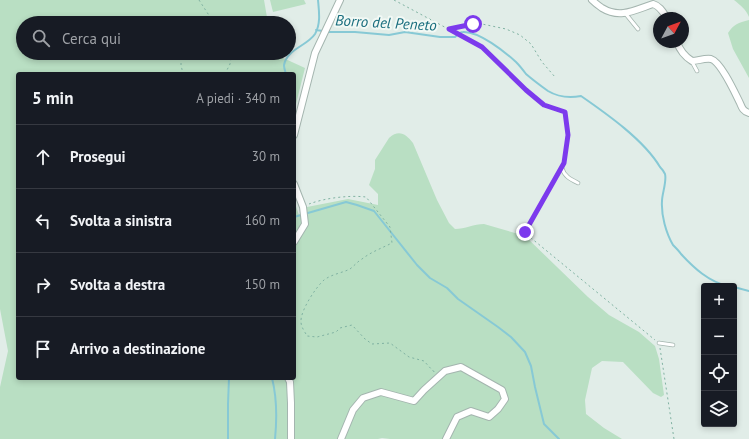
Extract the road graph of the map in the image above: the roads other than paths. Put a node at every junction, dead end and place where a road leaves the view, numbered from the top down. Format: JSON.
{"nodes":[{"id":1,"x":340,"y":0,"type":"edge"},
{"id":2,"x":592,"y":0,"type":"edge"},
{"id":3,"x":663,"y":12,"type":"edge"},
{"id":4,"x":625,"y":13,"type":"junction"},
{"id":5,"x":638,"y":29,"type":"dead end"},
{"id":6,"x":679,"y":48,"type":"edge"},
{"id":7,"x":691,"y":60,"type":"junction"},
{"id":8,"x":696,"y":70,"type":"dead end"},
{"id":9,"x":749,"y":113,"type":"edge"},
{"id":10,"x":296,"y":127,"type":"edge"},
{"id":11,"x":562,"y":168,"type":"road end"},
{"id":12,"x":578,"y":183,"type":"dead end"},
{"id":13,"x":296,"y":189,"type":"edge"},
{"id":14,"x":296,"y":239,"type":"edge"},
{"id":15,"x":659,"y":343,"type":"road end"},
{"id":16,"x":673,"y":345,"type":"dead end"},
{"id":17,"x":289,"y":380,"type":"edge"},
{"id":18,"x":291,"y":439,"type":"edge"},
{"id":19,"x":341,"y":439,"type":"edge"},
{"id":20,"x":446,"y":439,"type":"edge"}],
"edges":[{"from":1,"to":10,"type":"street"},
{"from":2,"to":4,"type":"street"},
{"from":3,"to":4,"type":"street"},
{"from":4,"to":5,"type":"lane"},
{"from":6,"to":7,"type":"street"},
{"from":7,"to":8,"type":"lane"},
{"from":7,"to":9,"type":"street"},
{"from":11,"to":12,"type":"lane"},
{"from":13,"to":14,"type":"street"},
{"from":15,"to":16,"type":"lane"},
{"from":17,"to":18,"type":"street"},
{"from":19,"to":20,"type":"street"}]}
